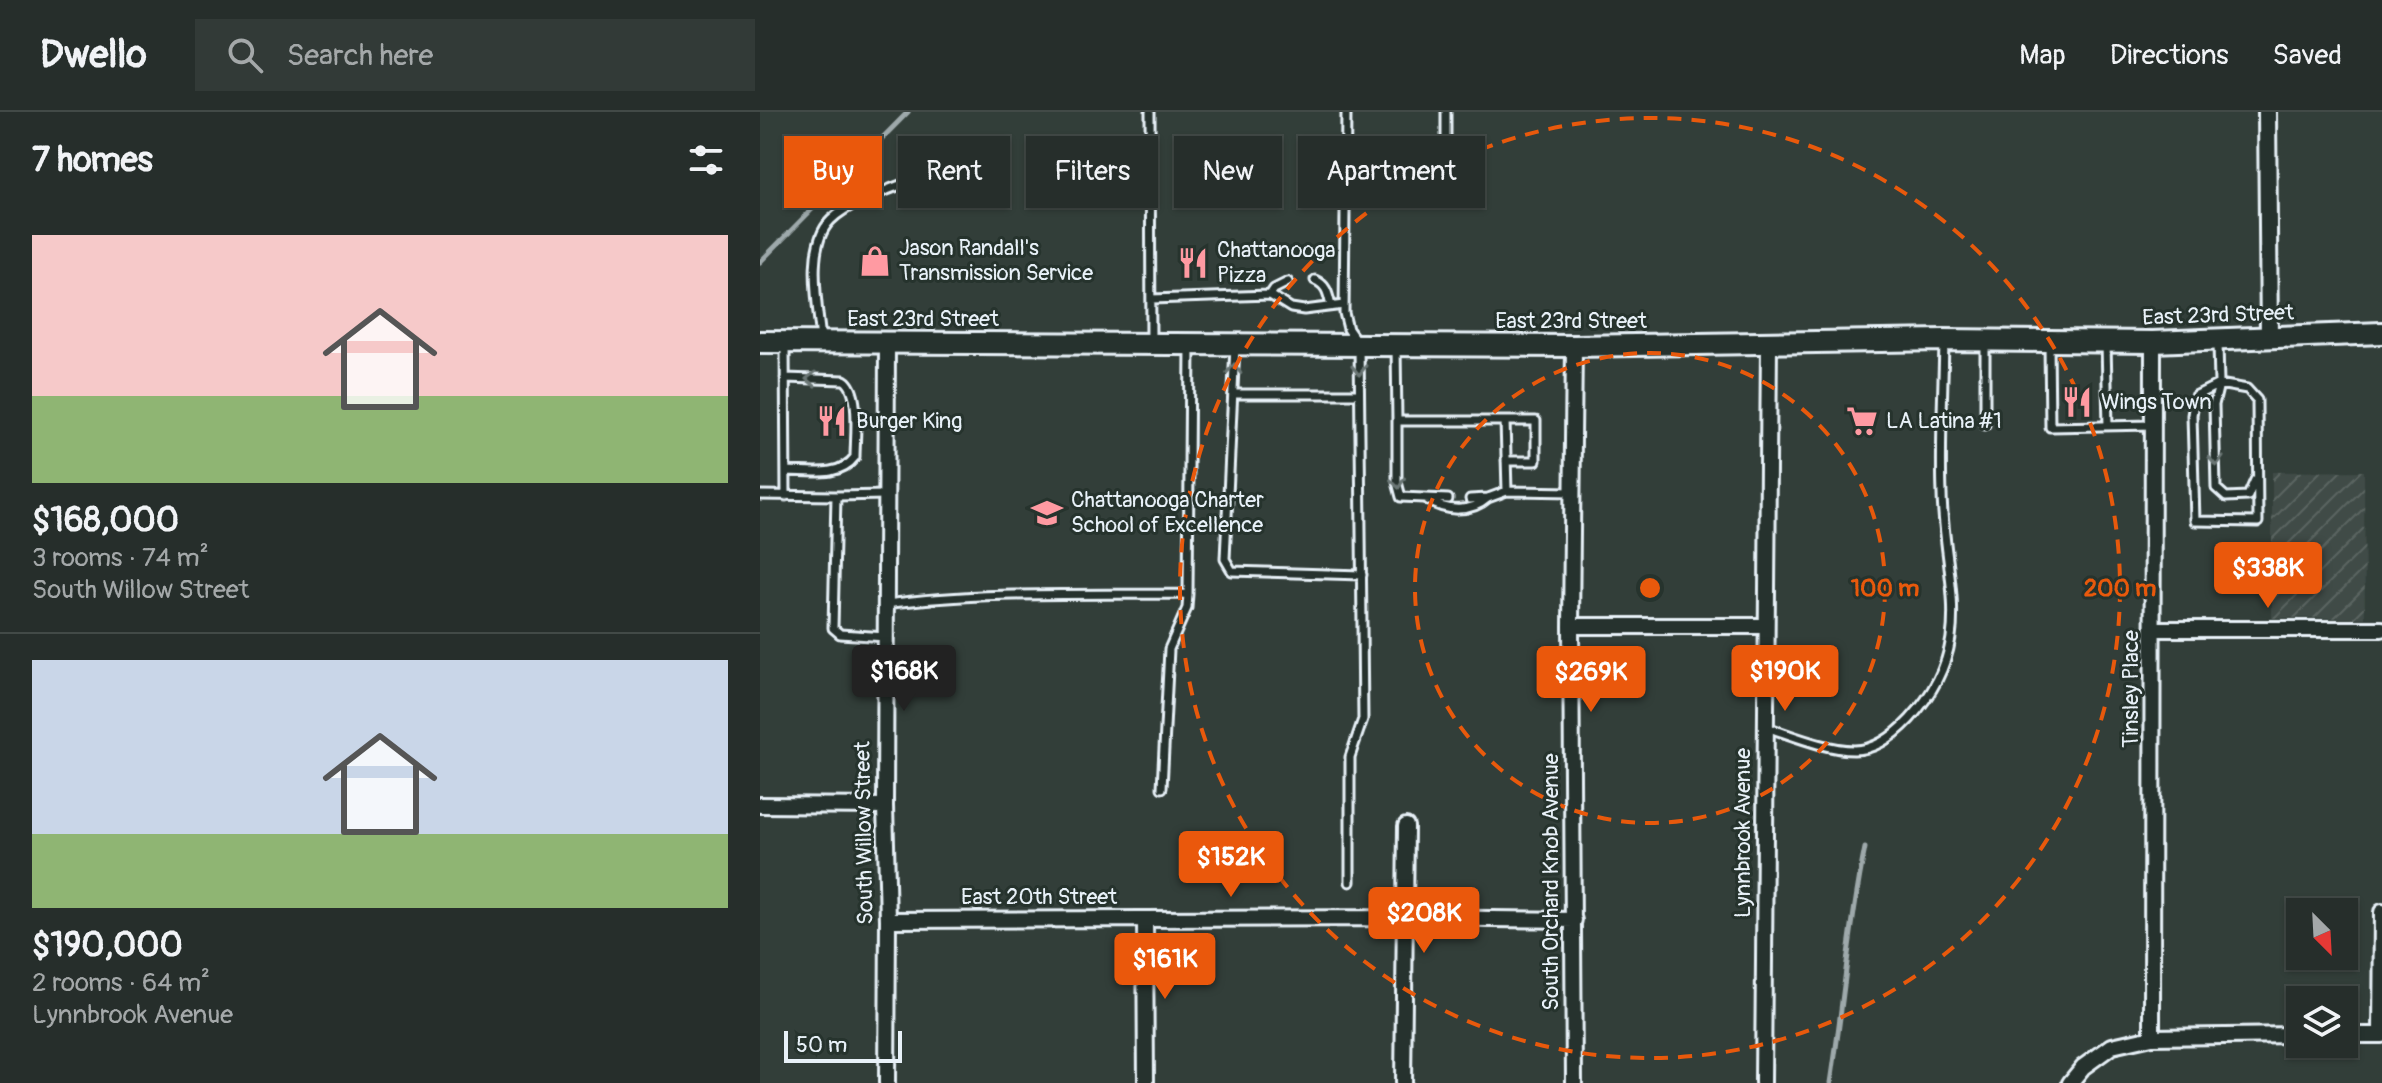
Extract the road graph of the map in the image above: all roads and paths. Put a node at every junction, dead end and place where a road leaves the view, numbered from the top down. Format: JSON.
{"nodes":[{"id":1,"x":1150,"y":112,"type":"edge"},
{"id":2,"x":1346,"y":112,"type":"edge"},
{"id":3,"x":1446,"y":112,"type":"edge"},
{"id":4,"x":2267,"y":112,"type":"edge"},
{"id":5,"x":1346,"y":136,"type":"edge"},
{"id":6,"x":1446,"y":136,"type":"edge"},
{"id":7,"x":898,"y":187,"type":"edge"},
{"id":8,"x":1345,"y":208,"type":"edge"},
{"id":9,"x":1315,"y":280,"type":"dead end"},
{"id":10,"x":1288,"y":282,"type":"dead end"},
{"id":11,"x":1270,"y":295,"type":"junction"},
{"id":12,"x":1151,"y":299,"type":"junction"},
{"id":13,"x":1344,"y":305,"type":"junction"},
{"id":14,"x":1331,"y":306,"type":"junction"},
{"id":15,"x":2382,"y":333,"type":"edge"},
{"id":16,"x":2269,"y":338,"type":"junction"},
{"id":17,"x":2218,"y":339,"type":"junction"},
{"id":18,"x":1944,"y":340,"type":"junction"},
{"id":19,"x":1985,"y":340,"type":"junction"},
{"id":20,"x":2049,"y":341,"type":"junction"},
{"id":21,"x":2106,"y":341,"type":"junction"},
{"id":22,"x":760,"y":342,"type":"edge"},
{"id":23,"x":785,"y":342,"type":"junction"},
{"id":24,"x":821,"y":342,"type":"junction"},
{"id":25,"x":2153,"y":342,"type":"junction"},
{"id":26,"x":887,"y":343,"type":"junction"},
{"id":27,"x":1769,"y":343,"type":"junction"},
{"id":28,"x":1151,"y":344,"type":"junction"},
{"id":29,"x":1190,"y":344,"type":"junction"},
{"id":30,"x":1235,"y":344,"type":"junction"},
{"id":31,"x":1359,"y":345,"type":"junction"},
{"id":32,"x":1396,"y":345,"type":"junction"},
{"id":33,"x":1574,"y":346,"type":"junction"},
{"id":34,"x":785,"y":378,"type":"junction"},
{"id":35,"x":2219,"y":384,"type":"junction"},
{"id":36,"x":2247,"y":389,"type":"junction"},
{"id":37,"x":1233,"y":394,"type":"junction"},
{"id":38,"x":1359,"y":394,"type":"junction"},
{"id":39,"x":1397,"y":421,"type":"junction"},
{"id":40,"x":1505,"y":421,"type":"junction"},
{"id":41,"x":1985,"y":425,"type":"dead end"},
{"id":42,"x":2153,"y":425,"type":"junction"},
{"id":43,"x":2108,"y":426,"type":"junction"},
{"id":44,"x":1506,"y":461,"type":"junction"},
{"id":45,"x":786,"y":471,"type":"junction"},
{"id":46,"x":1507,"y":491,"type":"junction"},
{"id":47,"x":1573,"y":492,"type":"junction"},
{"id":48,"x":760,"y":495,"type":"edge"},
{"id":49,"x":886,"y":495,"type":"junction"},
{"id":50,"x":786,"y":496,"type":"junction"},
{"id":51,"x":836,"y":496,"type":"junction"},
{"id":52,"x":1488,"y":498,"type":"junction"},
{"id":53,"x":1426,"y":499,"type":"junction"},
{"id":54,"x":1448,"y":499,"type":"dead end"},
{"id":55,"x":1470,"y":499,"type":"dead end"},
{"id":56,"x":1362,"y":575,"type":"junction"},
{"id":57,"x":1188,"y":594,"type":"junction"},
{"id":58,"x":886,"y":604,"type":"junction"},
{"id":59,"x":1571,"y":626,"type":"junction"},
{"id":60,"x":1766,"y":626,"type":"junction"},
{"id":61,"x":2153,"y":629,"type":"junction"},
{"id":62,"x":2382,"y":629,"type":"edge"},
{"id":63,"x":886,"y":637,"type":"junction"},
{"id":64,"x":1766,"y":727,"type":"junction"},
{"id":65,"x":1162,"y":788,"type":"dead end"},
{"id":66,"x":760,"y":805,"type":"edge"},
{"id":67,"x":885,"y":806,"type":"junction"},
{"id":68,"x":1406,"y":826,"type":"dead end"},
{"id":69,"x":1350,"y":882,"type":"dead end"},
{"id":70,"x":2382,"y":912,"type":"edge"},
{"id":71,"x":1405,"y":918,"type":"junction"},
{"id":72,"x":1145,"y":919,"type":"junction"},
{"id":73,"x":888,"y":920,"type":"junction"},
{"id":74,"x":1574,"y":920,"type":"junction"},
{"id":75,"x":2382,"y":1034,"type":"edge"},
{"id":76,"x":2286,"y":1035,"type":"edge"},
{"id":77,"x":2358,"y":1035,"type":"edge"},
{"id":78,"x":2152,"y":1037,"type":"junction"},
{"id":79,"x":887,"y":1083,"type":"edge"},
{"id":80,"x":1146,"y":1083,"type":"edge"},
{"id":81,"x":1403,"y":1083,"type":"edge"},
{"id":82,"x":1574,"y":1083,"type":"edge"},
{"id":83,"x":1763,"y":1083,"type":"edge"},
{"id":84,"x":2070,"y":1083,"type":"edge"}],
"edges":[{"from":1,"to":12,"type":"lane"},
{"from":2,"to":5,"type":"lane"},
{"from":3,"to":6,"type":"lane"},
{"from":4,"to":16,"type":"street"},
{"from":7,"to":24,"type":"lane"},
{"from":8,"to":13,"type":"lane"},
{"from":9,"to":14,"type":"lane"},
{"from":10,"to":11,"type":"lane"},
{"from":11,"to":12,"type":"lane"},
{"from":11,"to":14,"type":"lane"},
{"from":12,"to":28,"type":"lane"},
{"from":13,"to":14,"type":"lane"},
{"from":13,"to":31,"type":"lane"},
{"from":15,"to":16,"type":"main road","name":"East 23rd Street"},
{"from":16,"to":17,"type":"main road","name":"East 23rd Street"},
{"from":17,"to":25,"type":"main road","name":"East 23rd Street"},
{"from":17,"to":35,"type":"lane"},
{"from":18,"to":19,"type":"main road","name":"East 23rd Street"},
{"from":18,"to":27,"type":"main road","name":"East 23rd Street"},
{"from":18,"to":64,"type":"lane"},
{"from":19,"to":20,"type":"main road","name":"East 23rd Street"},
{"from":19,"to":41,"type":"lane"},
{"from":20,"to":21,"type":"main road","name":"East 23rd Street"},
{"from":20,"to":43,"type":"lane"},
{"from":21,"to":25,"type":"main road","name":"East 23rd Street"},
{"from":21,"to":43,"type":"lane"},
{"from":22,"to":23,"type":"main road","name":"East 23rd Street"},
{"from":23,"to":24,"type":"main road","name":"East 23rd Street"},
{"from":23,"to":34,"type":"lane"},
{"from":24,"to":26,"type":"main road","name":"East 23rd Street"},
{"from":25,"to":42,"type":"street","name":"Tinsley Place"},
{"from":26,"to":28,"type":"main road","name":"East 23rd Street"},
{"from":26,"to":49,"type":"street","name":"South Willow Street"},
{"from":27,"to":33,"type":"main road","name":"East 23rd Street"},
{"from":27,"to":60,"type":"street","name":"Lynnbrook Avenue"},
{"from":28,"to":29,"type":"main road","name":"East 23rd Street"},
{"from":29,"to":30,"type":"main road","name":"East 23rd Street"},
{"from":29,"to":57,"type":"lane"},
{"from":30,"to":31,"type":"main road","name":"East 23rd Street"},
{"from":37,"to":30,"type":"lane","one_way":true},
{"from":31,"to":32,"type":"main road","name":"East 23rd Street"},
{"from":31,"to":38,"type":"lane","one_way":true},
{"from":32,"to":33,"type":"main road","name":"East 23rd Street"},
{"from":32,"to":39,"type":"lane"},
{"from":33,"to":47,"type":"street","name":"South Orchard Knob Avenue"},
{"from":34,"to":45,"type":"lane"},
{"from":45,"to":34,"type":"lane","one_way":true},
{"from":35,"to":36,"type":"lane"},
{"from":35,"to":36,"type":"lane","one_way":true},
{"from":35,"to":36,"type":"lane"},
{"from":37,"to":38,"type":"lane"},
{"from":37,"to":56,"type":"lane"},
{"from":38,"to":56,"type":"lane"},
{"from":39,"to":40,"type":"lane"},
{"from":39,"to":53,"type":"lane","one_way":true},
{"from":40,"to":44,"type":"lane"},
{"from":40,"to":44,"type":"lane"},
{"from":42,"to":43,"type":"lane"},
{"from":42,"to":61,"type":"street","name":"Tinsley Place"},
{"from":44,"to":46,"type":"lane"},
{"from":45,"to":50,"type":"lane"},
{"from":46,"to":47,"type":"lane"},
{"from":46,"to":52,"type":"lane"},
{"from":47,"to":59,"type":"street","name":"South Orchard Knob Avenue"},
{"from":48,"to":50,"type":"lane"},
{"from":49,"to":51,"type":"lane"},
{"from":49,"to":58,"type":"street","name":"South Willow Street"},
{"from":50,"to":51,"type":"lane"},
{"from":51,"to":63,"type":"lane"},
{"from":52,"to":53,"type":"lane"},
{"from":52,"to":55,"type":"lane"},
{"from":53,"to":54,"type":"lane"},
{"from":56,"to":69,"type":"lane"},
{"from":57,"to":58,"type":"lane"},
{"from":57,"to":65,"type":"lane"},
{"from":58,"to":63,"type":"street","name":"South Willow Street"},
{"from":59,"to":60,"type":"street"},
{"from":59,"to":74,"type":"street","name":"South Orchard Knob Avenue"},
{"from":60,"to":64,"type":"street","name":"Lynnbrook Avenue"},
{"from":61,"to":62,"type":"street"},
{"from":61,"to":78,"type":"street","name":"Tinsley Place"},
{"from":63,"to":67,"type":"street","name":"South Willow Street"},
{"from":64,"to":83,"type":"street","name":"Lynnbrook Avenue"},
{"from":66,"to":67,"type":"street"},
{"from":67,"to":73,"type":"street","name":"South Willow Street"},
{"from":68,"to":71,"type":"street"},
{"from":70,"to":75,"type":"street"},
{"from":71,"to":72,"type":"street","name":"East 20th Street"},
{"from":71,"to":74,"type":"street","name":"East 20th Street"},
{"from":71,"to":81,"type":"street"},
{"from":72,"to":73,"type":"street","name":"East 20th Street"},
{"from":72,"to":80,"type":"street"},
{"from":73,"to":79,"type":"street","name":"South Willow Street"},
{"from":74,"to":82,"type":"street","name":"South Orchard Knob Avenue"},
{"from":75,"to":77,"type":"street"},
{"from":76,"to":78,"type":"street"},
{"from":78,"to":84,"type":"street"}]}
